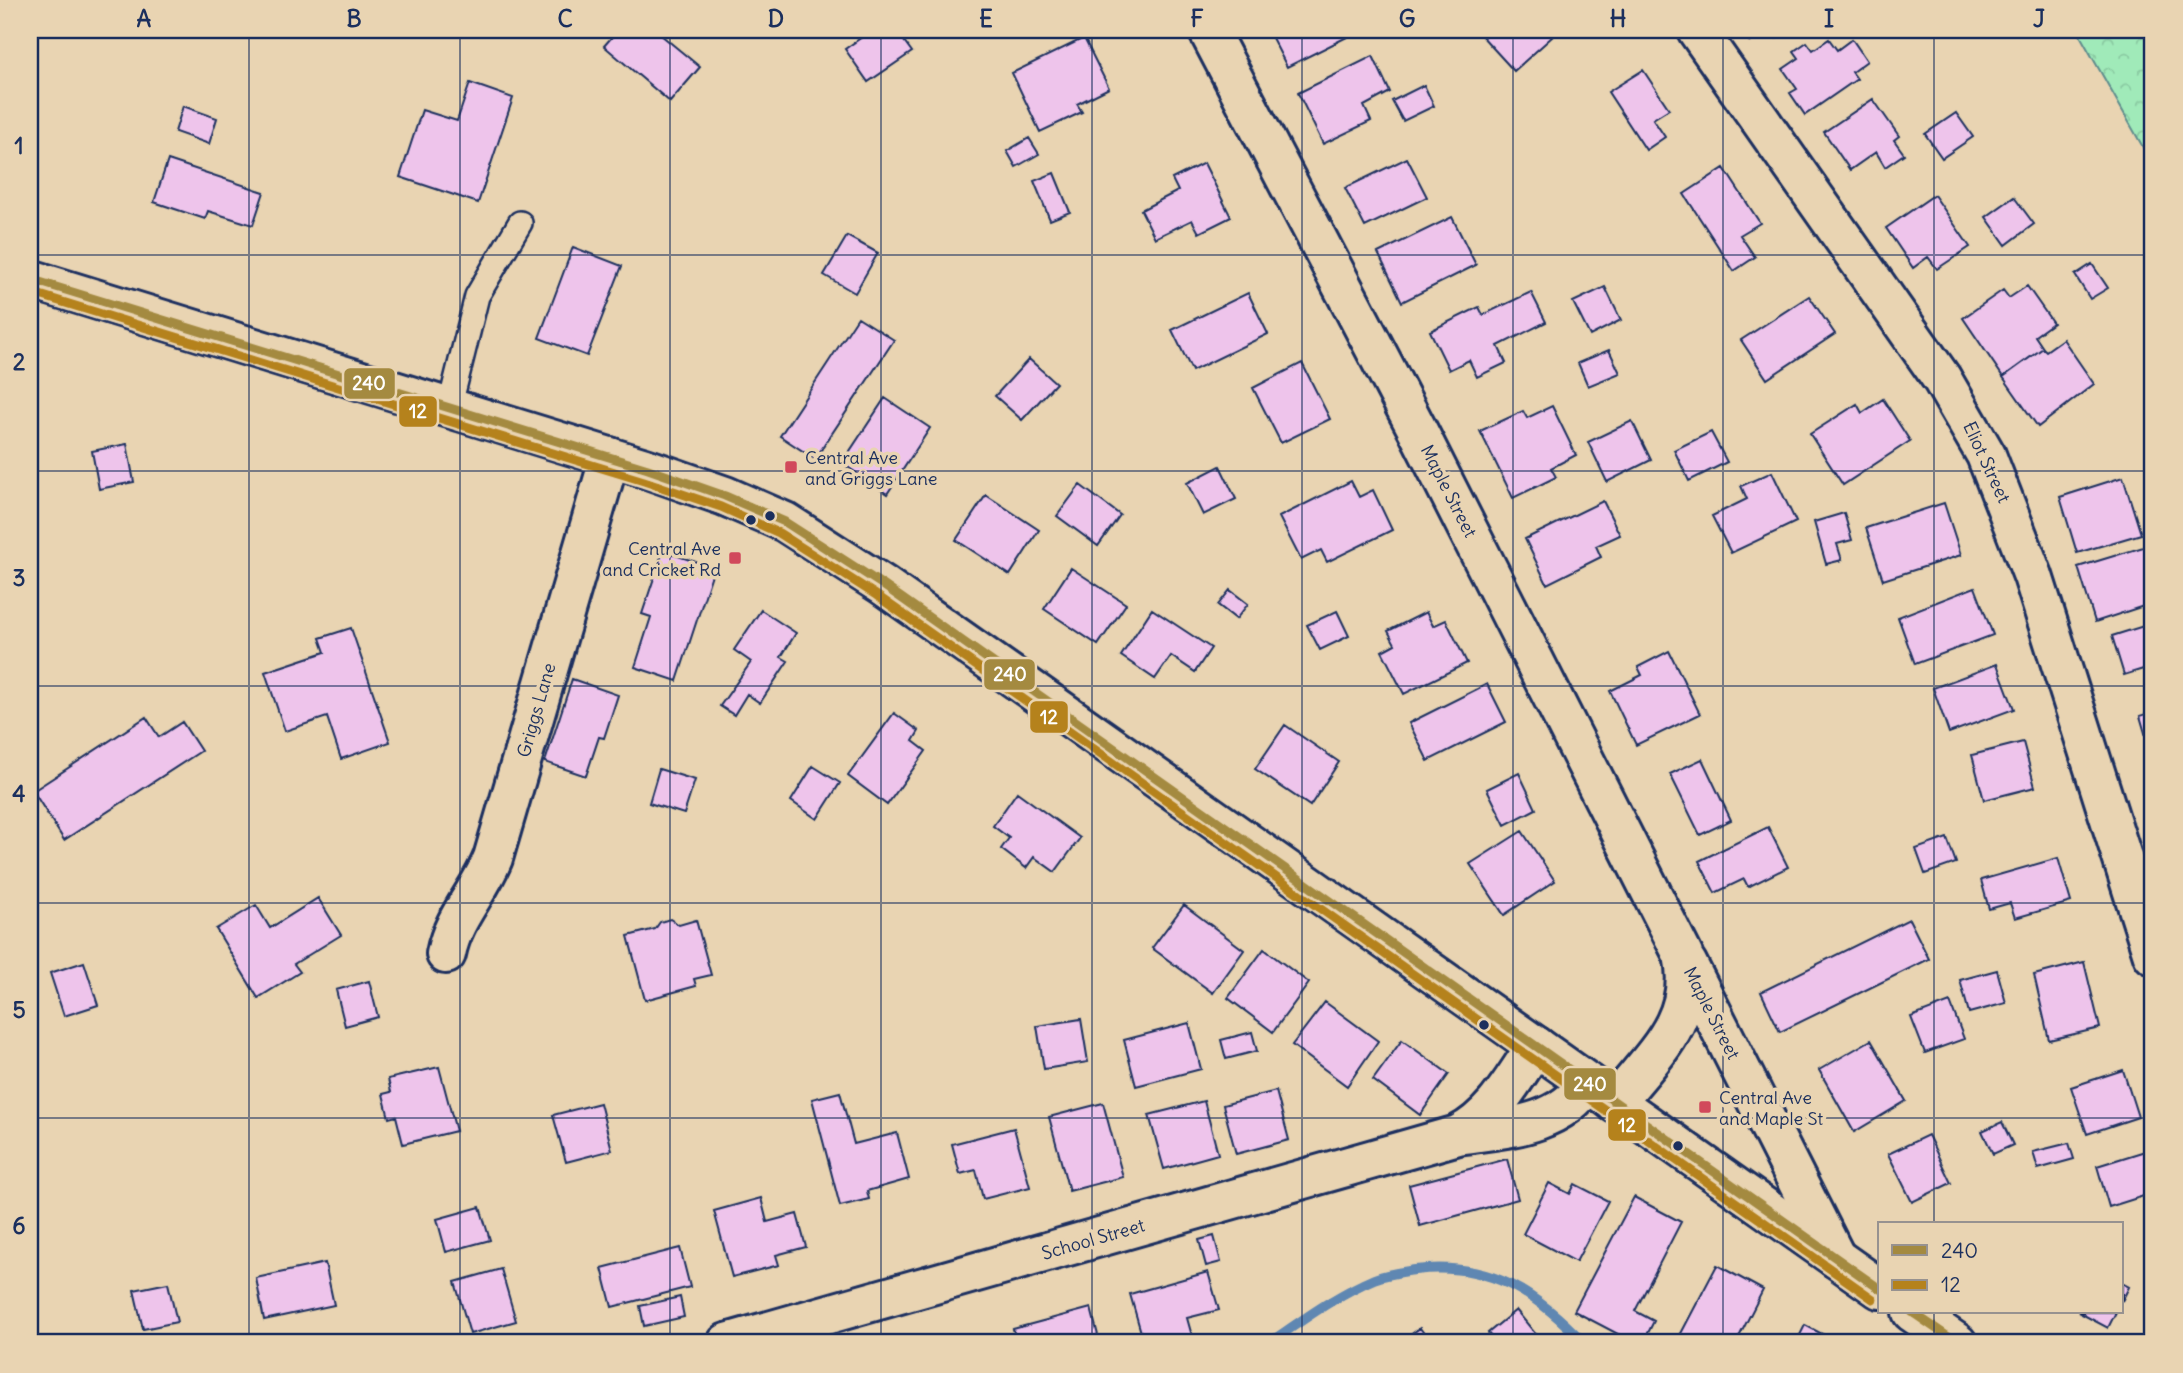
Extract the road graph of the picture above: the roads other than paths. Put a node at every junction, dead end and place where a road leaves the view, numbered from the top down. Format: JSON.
{"nodes":[{"id":1,"x":1208,"y":30,"type":"edge"},
{"id":2,"x":1698,"y":30,"type":"edge"},
{"id":3,"x":520,"y":223,"type":"dead end"},
{"id":4,"x":30,"y":279,"type":"edge"},
{"id":5,"x":449,"y":408,"type":"junction"},
{"id":6,"x":610,"y":457,"type":"junction"},
{"id":7,"x":446,"y":954,"type":"dead end"},
{"id":8,"x":1683,"y":955,"type":"junction"},
{"id":9,"x":2153,"y":955,"type":"edge"},
{"id":10,"x":1536,"y":1046,"type":"junction"},
{"id":11,"x":1601,"y":1093,"type":"junction"},
{"id":12,"x":1458,"y":1135,"type":"junction"},
{"id":13,"x":1836,"y":1258,"type":"junction"},
{"id":14,"x":1878,"y":1288,"type":"edge"},
{"id":15,"x":1915,"y":1314,"type":"edge"},
{"id":16,"x":727,"y":1343,"type":"edge"},
{"id":17,"x":1957,"y":1343,"type":"edge"}],
"edges":[{"from":1,"to":8,"type":"street","name":"Maple Street"},
{"from":2,"to":9,"type":"street","name":"Eliot Street"},
{"from":3,"to":5,"type":"lane"},
{"from":4,"to":5,"type":"street"},
{"from":5,"to":6,"type":"street"},
{"from":6,"to":7,"type":"street","name":"Griggs Lane"},
{"from":6,"to":10,"type":"street"},
{"from":8,"to":11,"type":"street","name":"Maple Street"},
{"from":8,"to":13,"type":"street","name":"Maple Street"},
{"from":10,"to":11,"type":"street"},
{"from":10,"to":12,"type":"street","name":"School Street"},
{"from":11,"to":12,"type":"street","name":"School Street"},
{"from":11,"to":13,"type":"street"},
{"from":12,"to":16,"type":"street","name":"School Street"},
{"from":13,"to":14,"type":"street"},
{"from":15,"to":17,"type":"street"}]}
